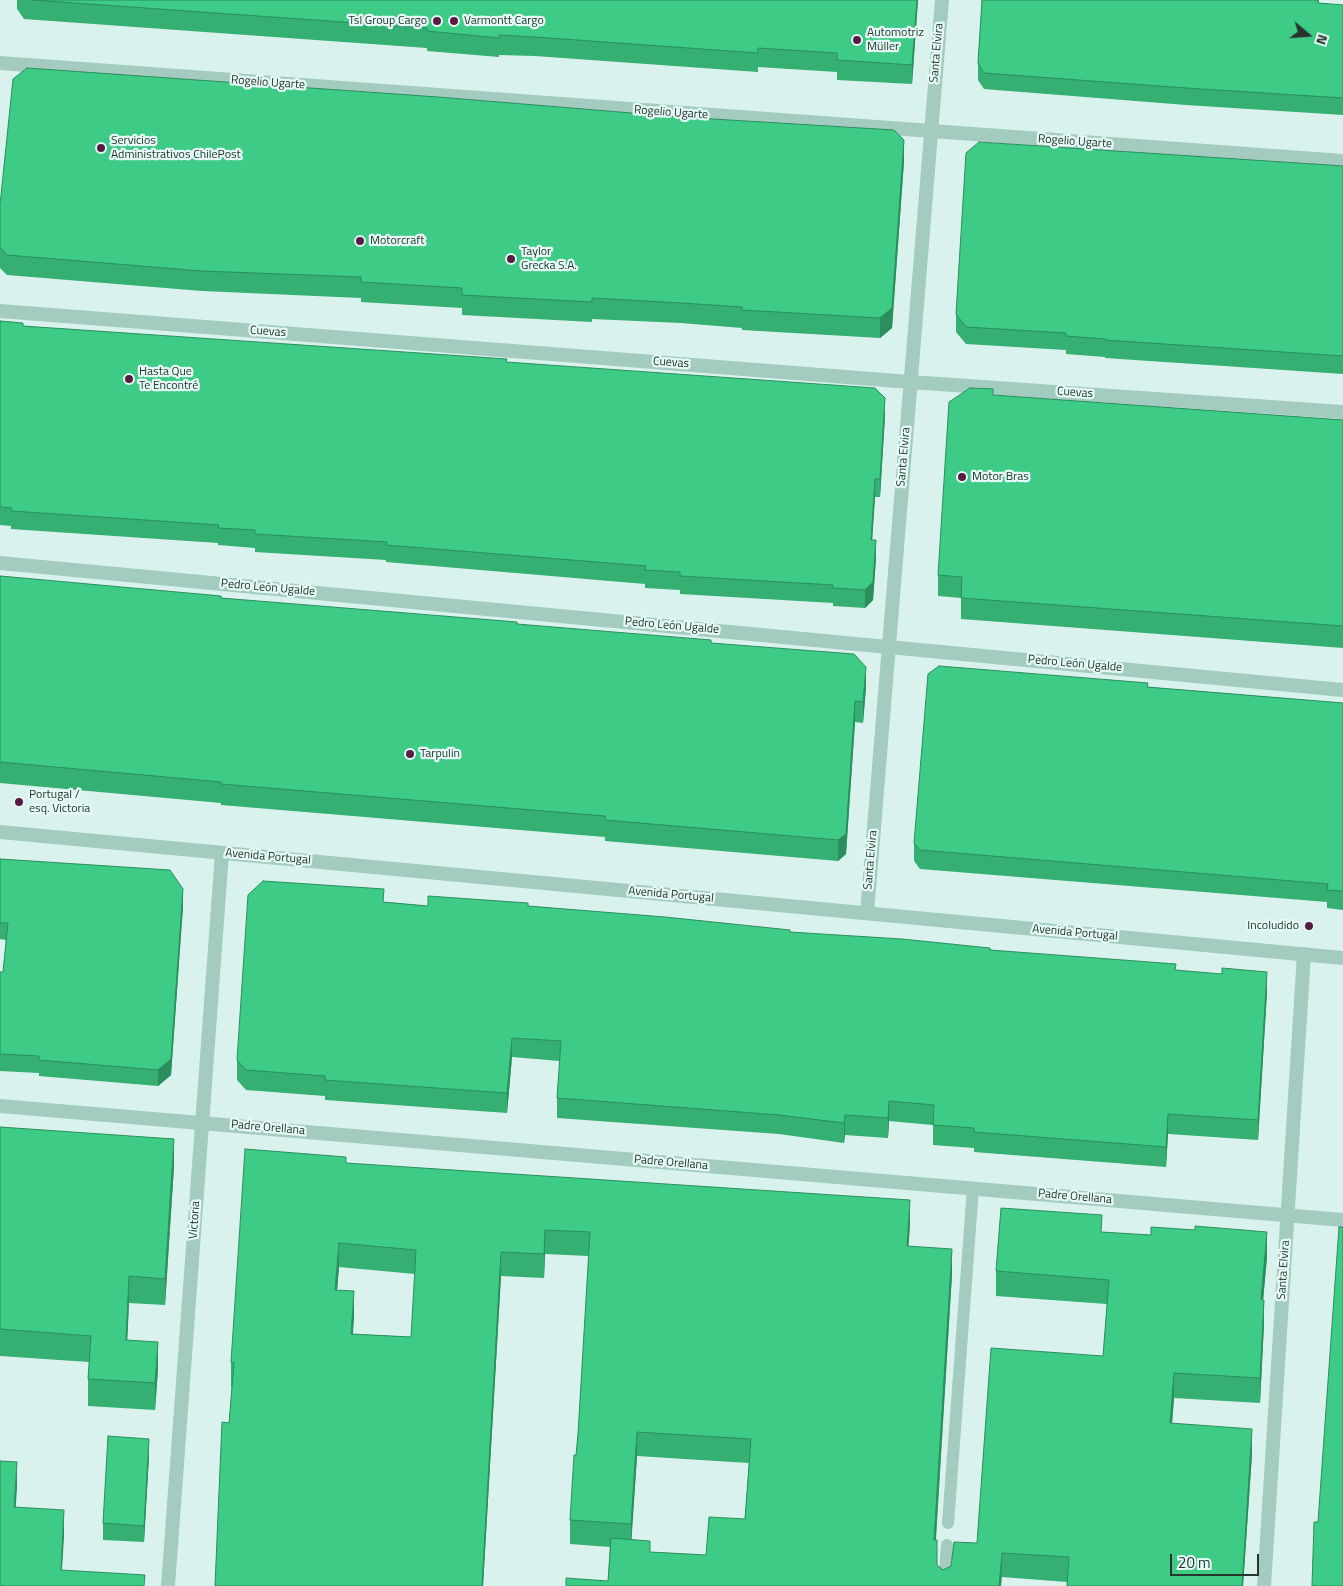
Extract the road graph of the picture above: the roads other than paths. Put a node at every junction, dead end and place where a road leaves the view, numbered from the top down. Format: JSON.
{"nodes":[{"id":1,"x":942,"y":0,"type":"edge"},
{"id":2,"x":0,"y":63,"type":"edge"},
{"id":3,"x":931,"y":132,"type":"junction"},
{"id":4,"x":1343,"y":161,"type":"edge"},
{"id":5,"x":0,"y":311,"type":"edge"},
{"id":6,"x":910,"y":382,"type":"junction"},
{"id":7,"x":1343,"y":412,"type":"edge"},
{"id":8,"x":0,"y":563,"type":"edge"},
{"id":9,"x":889,"y":647,"type":"junction"},
{"id":10,"x":1343,"y":690,"type":"edge"},
{"id":11,"x":0,"y":832,"type":"edge"},
{"id":12,"x":222,"y":853,"type":"junction"},
{"id":13,"x":867,"y":913,"type":"junction"},
{"id":14,"x":1304,"y":954,"type":"junction"},
{"id":15,"x":1343,"y":958,"type":"edge"},
{"id":16,"x":0,"y":1106,"type":"edge"},
{"id":17,"x":202,"y":1123,"type":"junction"},
{"id":18,"x":973,"y":1188,"type":"junction"},
{"id":19,"x":1287,"y":1215,"type":"junction"},
{"id":20,"x":1343,"y":1220,"type":"edge"},
{"id":21,"x":948,"y":1523,"type":"dead end"},
{"id":22,"x":947,"y":1545,"type":"dead end"},
{"id":23,"x":168,"y":1586,"type":"edge"},
{"id":24,"x":944,"y":1586,"type":"edge"},
{"id":25,"x":1264,"y":1586,"type":"edge"}],
"edges":[{"from":1,"to":3,"type":"street","name":"Santa Elvira"},
{"from":2,"to":3,"type":"street","name":"Rogelio Ugarte"},
{"from":3,"to":4,"type":"street","name":"Rogelio Ugarte"},
{"from":3,"to":6,"type":"street","name":"Santa Elvira"},
{"from":5,"to":6,"type":"street","name":"Cuevas"},
{"from":6,"to":7,"type":"street","name":"Cuevas"},
{"from":6,"to":9,"type":"street","name":"Santa Elvira"},
{"from":8,"to":9,"type":"street","name":"Pedro León Ugalde"},
{"from":9,"to":10,"type":"street","name":"Pedro León Ugalde"},
{"from":9,"to":13,"type":"street","name":"Santa Elvira"},
{"from":11,"to":12,"type":"street","name":"Avenida Portugal"},
{"from":12,"to":13,"type":"street","name":"Avenida Portugal"},
{"from":12,"to":17,"type":"street","name":"Victoria"},
{"from":13,"to":14,"type":"street","name":"Avenida Portugal"},
{"from":14,"to":15,"type":"street","name":"Avenida Portugal"},
{"from":14,"to":19,"type":"street","name":"Santa Elvira"},
{"from":16,"to":17,"type":"street","name":"Padre Orellana"},
{"from":17,"to":18,"type":"street","name":"Padre Orellana"},
{"from":17,"to":23,"type":"street","name":"Victoria"},
{"from":18,"to":19,"type":"street","name":"Padre Orellana"},
{"from":18,"to":21,"type":"lane"},
{"from":19,"to":20,"type":"street","name":"Padre Orellana"},
{"from":19,"to":25,"type":"street","name":"Santa Elvira"},
{"from":22,"to":24,"type":"lane"}]}
